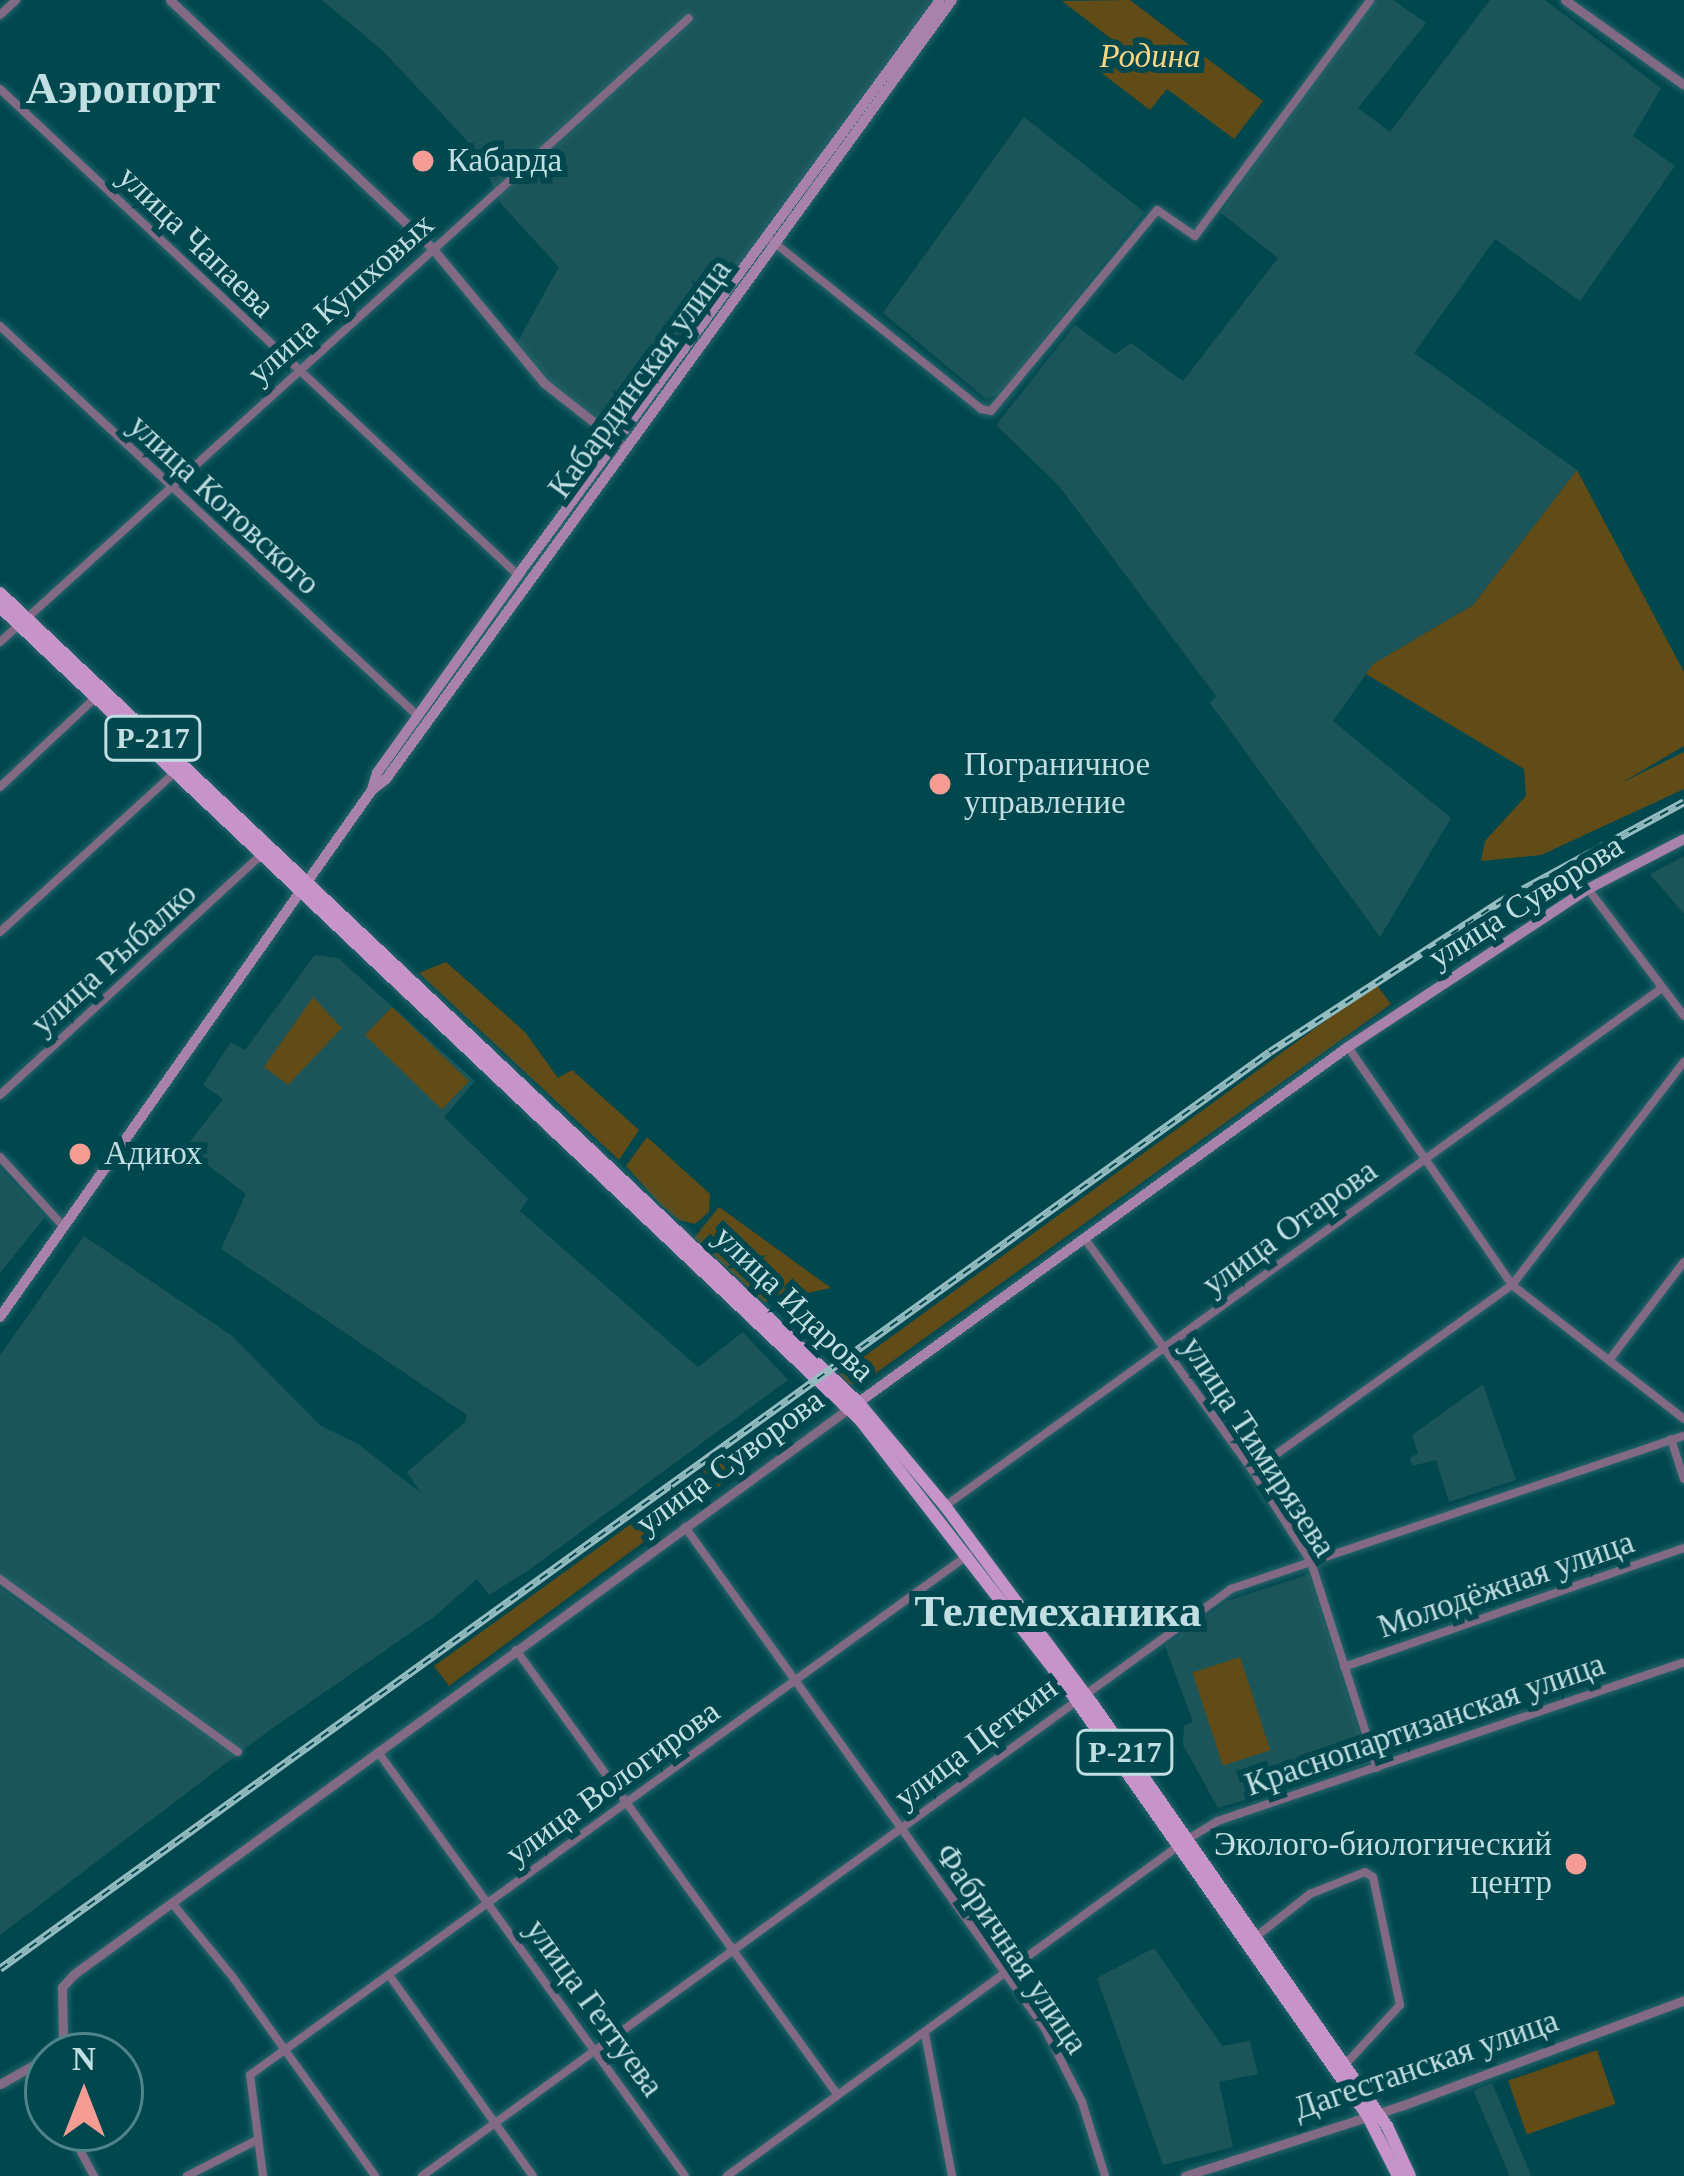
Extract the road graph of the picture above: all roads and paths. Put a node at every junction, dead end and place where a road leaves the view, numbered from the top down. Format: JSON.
{"nodes":[{"id":1,"x":16,"y":0,"type":"edge"},
{"id":2,"x":170,"y":0,"type":"edge"},
{"id":3,"x":940,"y":0,"type":"edge"},
{"id":4,"x":952,"y":0,"type":"edge"},
{"id":5,"x":1370,"y":0,"type":"edge"},
{"id":6,"x":1565,"y":0,"type":"edge"},
{"id":7,"x":0,"y":15,"type":"edge"},
{"id":8,"x":689,"y":18,"type":"dead end"},
{"id":9,"x":1684,"y":85,"type":"edge"},
{"id":10,"x":0,"y":89,"type":"edge"},
{"id":11,"x":770,"y":239,"type":"junction"},
{"id":12,"x":432,"y":248,"type":"junction"},
{"id":13,"x":0,"y":326,"type":"edge"},
{"id":14,"x":298,"y":372,"type":"junction"},
{"id":15,"x":620,"y":443,"type":"junction"},
{"id":16,"x":169,"y":488,"type":"junction"},
{"id":17,"x":518,"y":575,"type":"junction"},
{"id":18,"x":0,"y":593,"type":"edge"},
{"id":19,"x":0,"y":607,"type":"edge"},
{"id":20,"x":23,"y":622,"type":"junction"},
{"id":21,"x":0,"y":642,"type":"edge"},
{"id":22,"x":95,"y":698,"type":"junction"},
{"id":23,"x":418,"y":716,"type":"junction"},
{"id":24,"x":175,"y":772,"type":"junction"},
{"id":25,"x":0,"y":787,"type":"edge"},
{"id":26,"x":372,"y":790,"type":"junction"},
{"id":27,"x":1684,"y":839,"type":"edge"},
{"id":28,"x":259,"y":857,"type":"junction"},
{"id":29,"x":308,"y":880,"type":"junction"},
{"id":30,"x":1588,"y":889,"type":"junction"},
{"id":31,"x":299,"y":893,"type":"junction"},
{"id":32,"x":0,"y":932,"type":"edge"},
{"id":33,"x":1662,"y":988,"type":"junction"},
{"id":34,"x":1684,"y":1016,"type":"edge"},
{"id":35,"x":1348,"y":1047,"type":"junction"},
{"id":36,"x":1684,"y":1062,"type":"edge"},
{"id":37,"x":0,"y":1095,"type":"edge"},
{"id":38,"x":0,"y":1157,"type":"edge"},
{"id":39,"x":1426,"y":1160,"type":"junction"},
{"id":40,"x":64,"y":1227,"type":"junction"},
{"id":41,"x":1085,"y":1240,"type":"junction"},
{"id":42,"x":1684,"y":1262,"type":"edge"},
{"id":43,"x":1512,"y":1285,"type":"junction"},
{"id":44,"x":0,"y":1317,"type":"edge"},
{"id":45,"x":1164,"y":1349,"type":"junction"},
{"id":46,"x":1610,"y":1359,"type":"junction"},
{"id":47,"x":853,"y":1406,"type":"junction"},
{"id":48,"x":1684,"y":1419,"type":"edge"},
{"id":49,"x":1684,"y":1436,"type":"edge"},
{"id":50,"x":1671,"y":1439,"type":"junction"},
{"id":51,"x":1252,"y":1471,"type":"junction"},
{"id":52,"x":1684,"y":1479,"type":"edge"},
{"id":53,"x":945,"y":1506,"type":"junction"},
{"id":54,"x":685,"y":1527,"type":"junction"},
{"id":55,"x":1684,"y":1548,"type":"edge"},
{"id":56,"x":969,"y":1554,"type":"junction"},
{"id":57,"x":1310,"y":1562,"type":"junction"},
{"id":58,"x":0,"y":1580,"type":"edge"},
{"id":59,"x":515,"y":1650,"type":"junction"},
{"id":60,"x":1684,"y":1662,"type":"edge"},
{"id":61,"x":1344,"y":1667,"type":"junction"},
{"id":62,"x":794,"y":1682,"type":"junction"},
{"id":63,"x":1080,"y":1696,"type":"junction"},
{"id":64,"x":238,"y":1752,"type":"dead end"},
{"id":65,"x":378,"y":1752,"type":"junction"},
{"id":66,"x":1377,"y":1768,"type":"junction"},
{"id":67,"x":628,"y":1802,"type":"junction"},
{"id":68,"x":900,"y":1830,"type":"junction"},
{"id":69,"x":1181,"y":1844,"type":"junction"},
{"id":70,"x":172,"y":1903,"type":"junction"},
{"id":71,"x":488,"y":1903,"type":"junction"},
{"id":72,"x":1252,"y":1940,"type":"junction"},
{"id":73,"x":732,"y":1952,"type":"junction"},
{"id":74,"x":1007,"y":1974,"type":"junction"},
{"id":75,"x":389,"y":1975,"type":"junction"},
{"id":76,"x":1684,"y":2000,"type":"edge"},
{"id":77,"x":63,"y":2032,"type":"edge"},
{"id":78,"x":925,"y":2034,"type":"junction"},
{"id":79,"x":596,"y":2050,"type":"junction"},
{"id":80,"x":285,"y":2051,"type":"junction"},
{"id":81,"x":1343,"y":2067,"type":"junction"},
{"id":82,"x":837,"y":2094,"type":"junction"},
{"id":83,"x":1372,"y":2114,"type":"junction"},
{"id":84,"x":495,"y":2123,"type":"junction"},
{"id":85,"x":257,"y":2140,"type":"junction"},
{"id":86,"x":187,"y":2176,"type":"edge"},
{"id":87,"x":263,"y":2176,"type":"edge"},
{"id":88,"x":375,"y":2176,"type":"edge"},
{"id":89,"x":422,"y":2176,"type":"edge"},
{"id":90,"x":533,"y":2176,"type":"edge"},
{"id":91,"x":685,"y":2176,"type":"edge"},
{"id":92,"x":727,"y":2176,"type":"edge"},
{"id":93,"x":952,"y":2176,"type":"edge"},
{"id":94,"x":1105,"y":2176,"type":"edge"},
{"id":95,"x":1186,"y":2176,"type":"edge"},
{"id":96,"x":1399,"y":2176,"type":"edge"},
{"id":97,"x":1410,"y":2176,"type":"edge"}],
"edges":[{"from":1,"to":7,"type":"street"},
{"from":2,"to":12,"type":"street"},
{"from":3,"to":11,"type":"main road","name":"Кабардинская улица"},
{"from":4,"to":11,"type":"main road","name":"Кабардинская улица"},
{"from":5,"to":11,"type":"street"},
{"from":6,"to":9,"type":"street"},
{"from":8,"to":12,"type":"street","name":"улица Кушховых"},
{"from":10,"to":14,"type":"street","name":"улица Чапаева"},
{"from":11,"to":15,"type":"main road","name":"Кабардинская улица"},
{"from":12,"to":14,"type":"street","name":"улица Кушховых"},
{"from":12,"to":15,"type":"street"},
{"from":13,"to":16,"type":"street","name":"улица Котовского"},
{"from":14,"to":16,"type":"street","name":"улица Кушховых"},
{"from":14,"to":17,"type":"street","name":"улица Чапаева"},
{"from":15,"to":17,"type":"main road","name":"Кабардинская улица"},
{"from":15,"to":26,"type":"main road","name":"Кабардинская улица"},
{"from":16,"to":20,"type":"street","name":"улица Кушховых"},
{"from":16,"to":23,"type":"street","name":"улица Котовского"},
{"from":17,"to":23,"type":"main road","name":"Кабардинская улица"},
{"from":18,"to":20,"type":"main road","name":"улица Идарова","number":"Р-217"},
{"from":19,"to":20,"type":"main road","name":"улица Идарова","number":"Р-217"},
{"from":20,"to":21,"type":"street","name":"улица Кушховых"},
{"from":20,"to":22,"type":"main road","name":"улица Идарова","number":"Р-217"},
{"from":20,"to":29,"type":"main road","name":"улица Идарова","number":"Р-217"},
{"from":22,"to":24,"type":"main road","name":"улица Идарова","number":"Р-217"},
{"from":22,"to":25,"type":"street"},
{"from":23,"to":26,"type":"main road","name":"Кабардинская улица"},
{"from":24,"to":28,"type":"main road","name":"улица Идарова","number":"Р-217"},
{"from":24,"to":32,"type":"street"},
{"from":26,"to":29,"type":"main road","name":"Кабардинская улица"},
{"from":27,"to":30,"type":"main road","name":"улица Суворова"},
{"from":28,"to":31,"type":"main road","name":"улица Идарова","number":"Р-217"},
{"from":28,"to":37,"type":"street","name":"улица Рыбалко"},
{"from":29,"to":31,"type":"main road","name":"Кабардинская улица"},
{"from":29,"to":47,"type":"main road","name":"улица Идарова","number":"Р-217"},
{"from":30,"to":33,"type":"street"},
{"from":30,"to":35,"type":"main road","name":"улица Суворова"},
{"from":31,"to":40,"type":"main road","name":"Кабардинская улица"},
{"from":31,"to":47,"type":"main road","name":"улица Идарова","number":"Р-217"},
{"from":33,"to":34,"type":"street"},
{"from":33,"to":39,"type":"street","name":"улица Отарова"},
{"from":35,"to":39,"type":"street"},
{"from":35,"to":41,"type":"main road","name":"улица Суворова"},
{"from":36,"to":43,"type":"street"},
{"from":38,"to":40,"type":"street"},
{"from":39,"to":43,"type":"street"},
{"from":39,"to":45,"type":"street","name":"улица Отарова"},
{"from":40,"to":44,"type":"main road","name":"Кабардинская улица"},
{"from":41,"to":45,"type":"street","name":"улица Тимирязева"},
{"from":41,"to":47,"type":"main road","name":"улица Суворова"},
{"from":42,"to":46,"type":"street"},
{"from":43,"to":46,"type":"street"},
{"from":43,"to":51,"type":"street"},
{"from":45,"to":51,"type":"street","name":"улица Тимирязева"},
{"from":45,"to":53,"type":"street","name":"улица Отарова"},
{"from":46,"to":48,"type":"street"},
{"from":47,"to":53,"type":"main road","name":"улица Идарова","number":"Р-217"},
{"from":47,"to":54,"type":"street","name":"улица Суворова"},
{"from":47,"to":56,"type":"main road","name":"улица Идарова","number":"Р-217"},
{"from":49,"to":50,"type":"street","name":"улица Цеткин"},
{"from":50,"to":52,"type":"street"},
{"from":50,"to":57,"type":"street","name":"улица Цеткин"},
{"from":51,"to":57,"type":"street","name":"улица Тимирязева"},
{"from":53,"to":63,"type":"main road","name":"улица Идарова","number":"Р-217"},
{"from":54,"to":59,"type":"street","name":"улица Суворова"},
{"from":54,"to":62,"type":"street","name":"Фабричная улица"},
{"from":55,"to":61,"type":"street","name":"Молодёжная улица"},
{"from":56,"to":62,"type":"street","name":"улица Вологирова"},
{"from":56,"to":63,"type":"main road","name":"улица Идарова","number":"Р-217"},
{"from":57,"to":61,"type":"street","name":"улица Тимирязева"},
{"from":57,"to":63,"type":"street","name":"улица Цеткин"},
{"from":58,"to":64,"type":"street"},
{"from":59,"to":65,"type":"street","name":"улица Суворова"},
{"from":59,"to":67,"type":"street"},
{"from":60,"to":66,"type":"street","name":"Краснопартизанская улица"},
{"from":61,"to":66,"type":"street","name":"улица Тимирязева"},
{"from":62,"to":67,"type":"street","name":"улица Вологирова"},
{"from":62,"to":68,"type":"street","name":"Фабричная улица"},
{"from":63,"to":68,"type":"street","name":"улица Цеткин"},
{"from":63,"to":69,"type":"main road","name":"улица Идарова","number":"Р-217"},
{"from":65,"to":70,"type":"street","name":"улица Суворова"},
{"from":65,"to":71,"type":"street","name":"улица Геттуева"},
{"from":66,"to":69,"type":"street","name":"Краснопартизанская улица"},
{"from":67,"to":71,"type":"street","name":"улица Вологирова"},
{"from":67,"to":73,"type":"street"},
{"from":68,"to":73,"type":"street","name":"улица Цеткин"},
{"from":68,"to":74,"type":"street","name":"Фабричная улица"},
{"from":69,"to":72,"type":"main road","name":"улица Идарова","number":"Р-217"},
{"from":69,"to":74,"type":"street","name":"Краснопартизанская улица"},
{"from":69,"to":83,"type":"main road","name":"улица Идарова","number":"Р-217"},
{"from":70,"to":77,"type":"street","name":"улица Суворова"},
{"from":70,"to":80,"type":"street"},
{"from":71,"to":75,"type":"street","name":"улица Вологирова"},
{"from":71,"to":79,"type":"street","name":"улица Геттуева"},
{"from":72,"to":81,"type":"main road","name":"улица Идарова","number":"Р-217"},
{"from":72,"to":81,"type":"street"},
{"from":73,"to":79,"type":"street","name":"улица Цеткин"},
{"from":73,"to":82,"type":"street"},
{"from":74,"to":78,"type":"street","name":"Краснопартизанская улица"},
{"from":74,"to":94,"type":"street","name":"Фабричная улица"},
{"from":75,"to":80,"type":"street","name":"улица Вологирова"},
{"from":75,"to":84,"type":"street"},
{"from":76,"to":83,"type":"street","name":"Дагестанская улица"},
{"from":78,"to":82,"type":"street","name":"Краснопартизанская улица"},
{"from":78,"to":93,"type":"street"},
{"from":79,"to":84,"type":"street","name":"улица Цеткин"},
{"from":79,"to":91,"type":"street","name":"улица Геттуева"},
{"from":80,"to":85,"type":"street","name":"улица Вологирова"},
{"from":80,"to":88,"type":"street"},
{"from":81,"to":83,"type":"main road","name":"улица Идарова","number":"Р-217"},
{"from":82,"to":92,"type":"street","name":"Краснопартизанская улица"},
{"from":83,"to":95,"type":"street","name":"Дагестанская улица"},
{"from":83,"to":96,"type":"main road","name":"улица Идарова","number":"Р-217"},
{"from":83,"to":97,"type":"main road","name":"улица Идарова","number":"Р-217"},
{"from":84,"to":89,"type":"street","name":"улица Цеткин"},
{"from":84,"to":90,"type":"street"},
{"from":85,"to":86,"type":"street"},
{"from":85,"to":87,"type":"street"}]}
